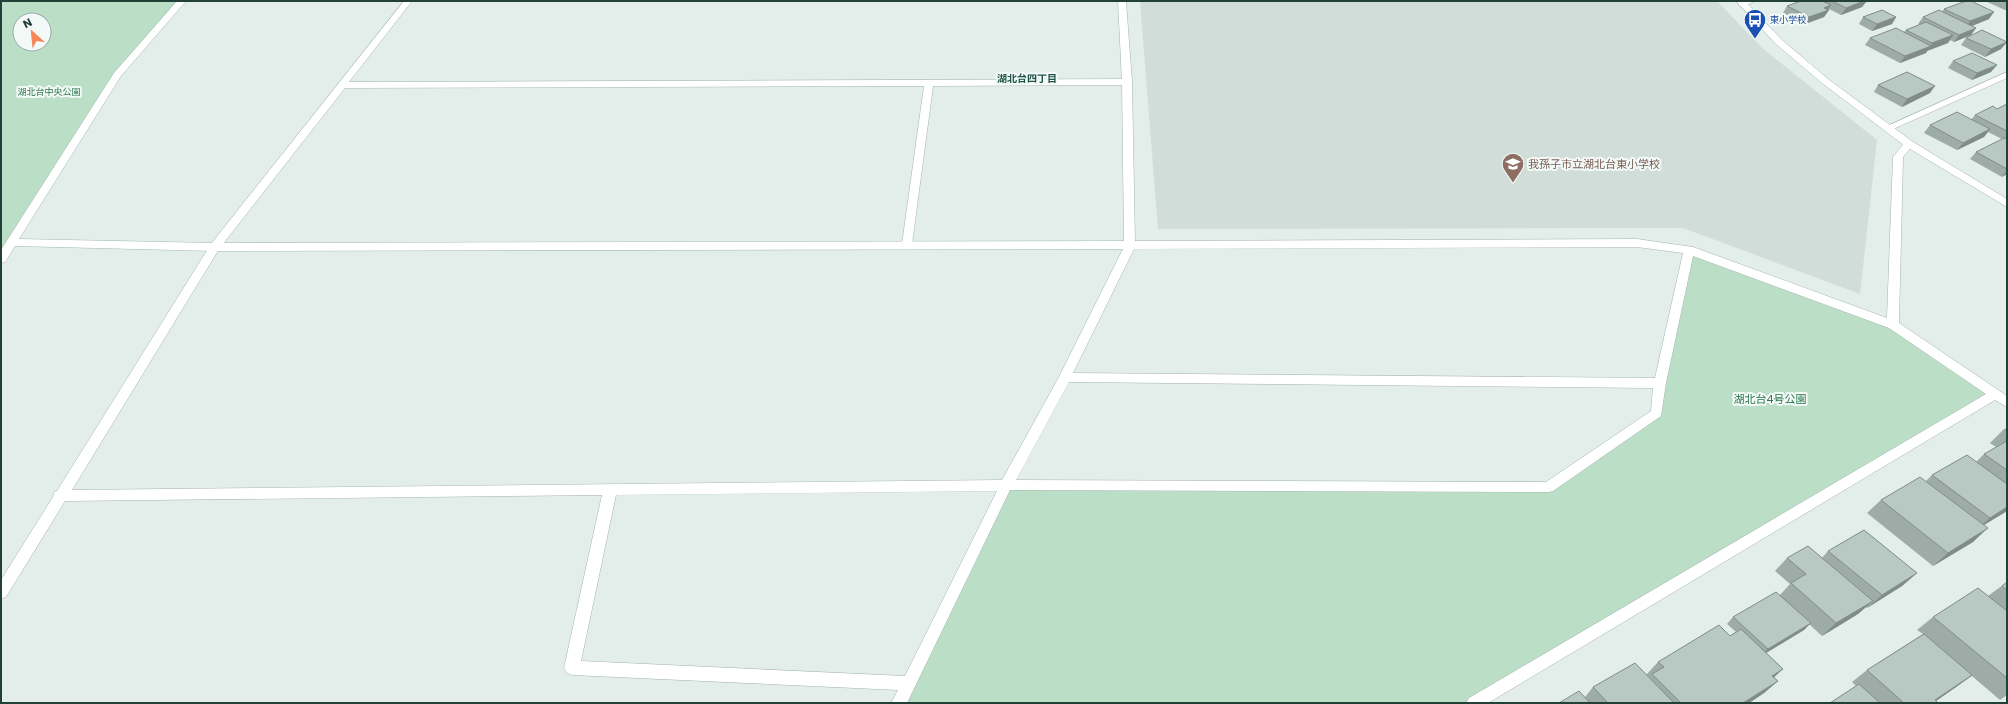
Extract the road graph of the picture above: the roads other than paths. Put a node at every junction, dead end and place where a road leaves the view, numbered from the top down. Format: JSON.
{"nodes":[{"id":1,"x":182,"y":1,"type":"edge"},
{"id":2,"x":408,"y":1,"type":"edge"},
{"id":3,"x":1122,"y":1,"type":"edge"},
{"id":4,"x":1744,"y":2,"type":"edge"},
{"id":5,"x":2007,"y":75,"type":"edge"},
{"id":6,"x":929,"y":82,"type":"junction"},
{"id":7,"x":1127,"y":82,"type":"junction"},
{"id":8,"x":343,"y":85,"type":"junction"},
{"id":9,"x":1888,"y":128,"type":"junction"},
{"id":10,"x":1909,"y":144,"type":"junction"},
{"id":11,"x":2007,"y":204,"type":"edge"},
{"id":12,"x":12,"y":242,"type":"junction"},
{"id":13,"x":907,"y":244,"type":"junction"},
{"id":14,"x":1130,"y":245,"type":"junction"},
{"id":15,"x":215,"y":247,"type":"junction"},
{"id":16,"x":1689,"y":250,"type":"junction"},
{"id":17,"x":1,"y":259,"type":"edge"},
{"id":18,"x":1893,"y":325,"type":"junction"},
{"id":19,"x":1065,"y":377,"type":"junction"},
{"id":20,"x":1660,"y":384,"type":"junction"},
{"id":21,"x":2001,"y":398,"type":"edge"},
{"id":22,"x":1006,"y":485,"type":"junction"},
{"id":23,"x":610,"y":490,"type":"junction"},
{"id":24,"x":59,"y":496,"type":"junction"},
{"id":25,"x":1,"y":593,"type":"edge"},
{"id":26,"x":908,"y":683,"type":"junction"},
{"id":27,"x":898,"y":703,"type":"edge"},
{"id":28,"x":1474,"y":703,"type":"edge"}],
"edges":[{"from":1,"to":12,"type":"street"},
{"from":2,"to":8,"type":"street"},
{"from":3,"to":7,"type":"street"},
{"from":4,"to":9,"type":"street"},
{"from":5,"to":9,"type":"street"},
{"from":6,"to":7,"type":"street"},
{"from":6,"to":8,"type":"street"},
{"from":6,"to":13,"type":"street"},
{"from":7,"to":14,"type":"street"},
{"from":8,"to":15,"type":"street"},
{"from":9,"to":10,"type":"street"},
{"from":10,"to":11,"type":"street"},
{"from":10,"to":18,"type":"street"},
{"from":12,"to":15,"type":"street"},
{"from":12,"to":17,"type":"street"},
{"from":13,"to":14,"type":"street"},
{"from":13,"to":15,"type":"street"},
{"from":14,"to":16,"type":"street"},
{"from":14,"to":19,"type":"street"},
{"from":15,"to":24,"type":"street"},
{"from":16,"to":18,"type":"street"},
{"from":16,"to":20,"type":"street"},
{"from":18,"to":21,"type":"street"},
{"from":19,"to":20,"type":"street"},
{"from":19,"to":22,"type":"street"},
{"from":20,"to":22,"type":"street"},
{"from":21,"to":28,"type":"street"},
{"from":22,"to":23,"type":"street"},
{"from":22,"to":26,"type":"street"},
{"from":23,"to":24,"type":"street"},
{"from":23,"to":26,"type":"street"},
{"from":24,"to":25,"type":"street"},
{"from":26,"to":27,"type":"street"}]}
